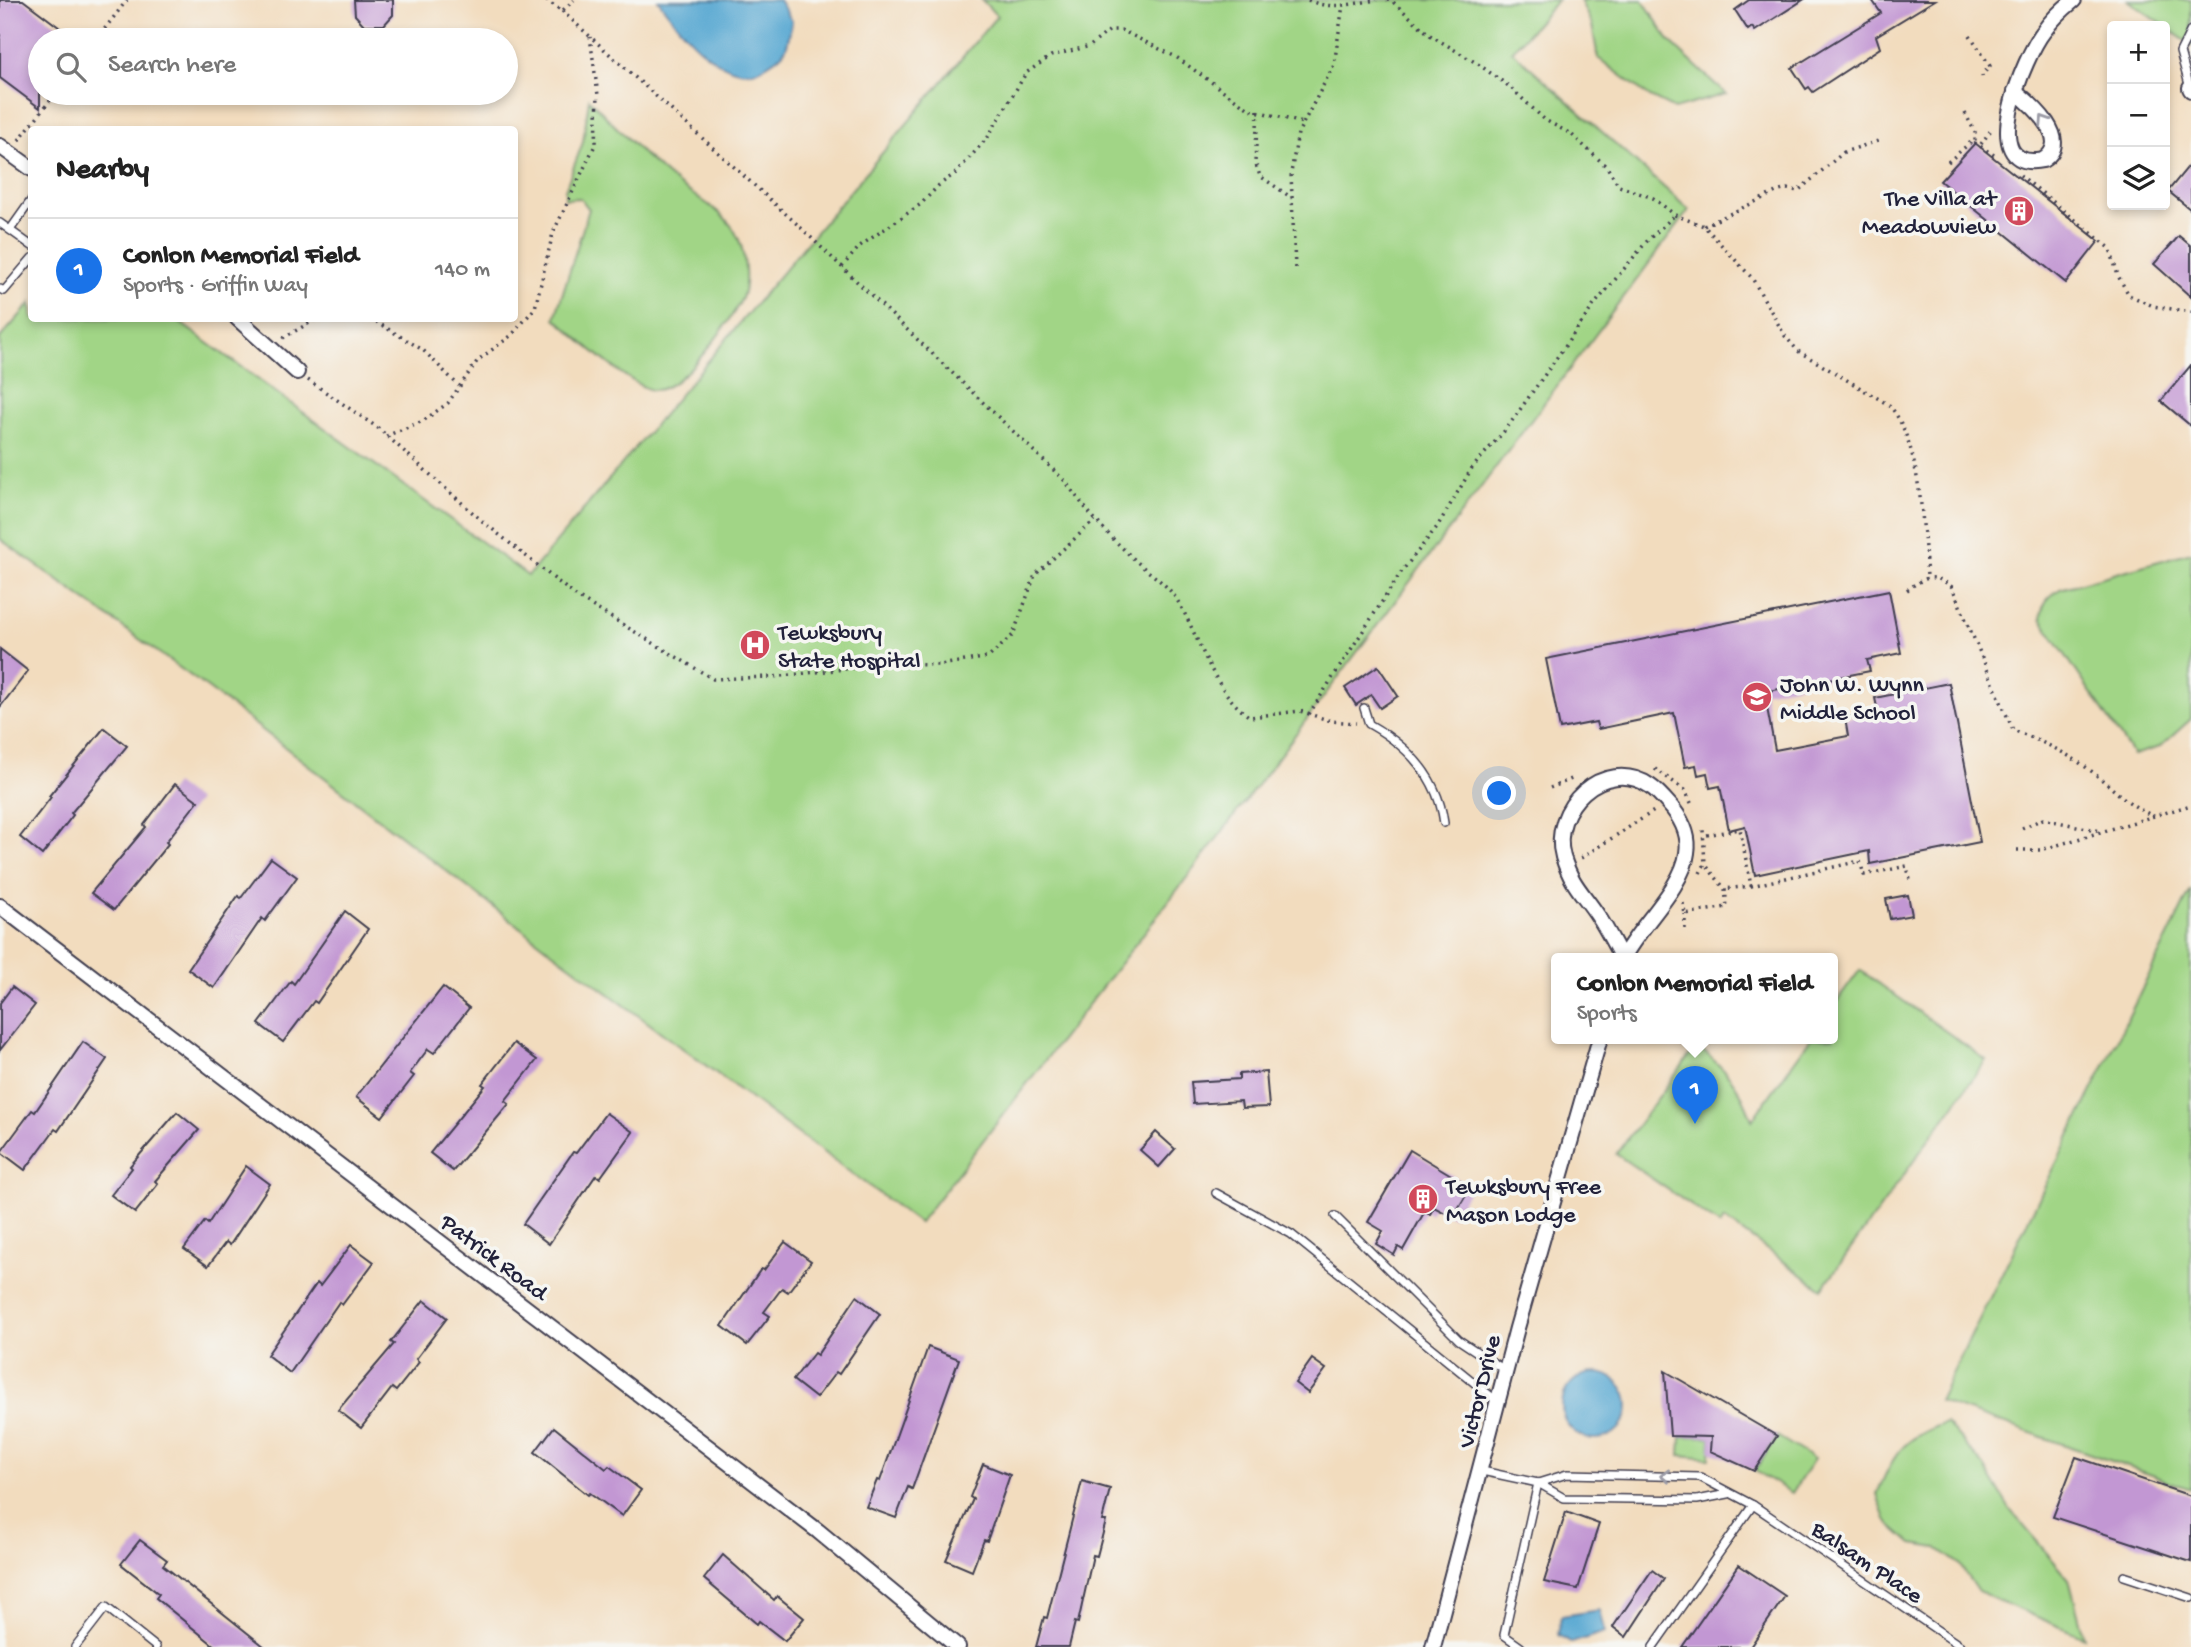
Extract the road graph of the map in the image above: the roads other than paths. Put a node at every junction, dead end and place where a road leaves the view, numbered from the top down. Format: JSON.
{"nodes":[{"id":1,"x":2074,"y":0,"type":"edge"},
{"id":2,"x":2191,"y":30,"type":"edge"},
{"id":3,"x":2190,"y":89,"type":"edge"},
{"id":4,"x":2015,"y":92,"type":"junction"},
{"id":5,"x":5,"y":149,"type":"edge"},
{"id":6,"x":28,"y":166,"type":"edge"},
{"id":7,"x":28,"y":205,"type":"edge"},
{"id":8,"x":0,"y":223,"type":"edge"},
{"id":9,"x":10,"y":230,"type":"junction"},
{"id":10,"x":28,"y":243,"type":"edge"},
{"id":11,"x":28,"y":263,"type":"edge"},
{"id":12,"x":0,"y":289,"type":"edge"},
{"id":13,"x":241,"y":322,"type":"edge"},
{"id":14,"x":296,"y":372,"type":"road end"},
{"id":15,"x":1364,"y":708,"type":"dead end"},
{"id":16,"x":1444,"y":823,"type":"dead end"},
{"id":17,"x":0,"y":906,"type":"edge"},
{"id":18,"x":1620,"y":953,"type":"edge"},
{"id":19,"x":1626,"y":953,"type":"edge"},
{"id":20,"x":1598,"y":1044,"type":"edge"},
{"id":21,"x":1216,"y":1193,"type":"dead end"},
{"id":22,"x":1335,"y":1216,"type":"dead end"},
{"id":23,"x":1507,"y":1372,"type":"junction"},
{"id":24,"x":1499,"y":1403,"type":"junction"},
{"id":25,"x":1482,"y":1471,"type":"junction"},
{"id":26,"x":1538,"y":1483,"type":"junction"},
{"id":27,"x":1728,"y":1494,"type":"junction"},
{"id":28,"x":1753,"y":1506,"type":"junction"},
{"id":29,"x":2124,"y":1576,"type":"dead end"},
{"id":30,"x":2191,"y":1598,"type":"edge"},
{"id":31,"x":75,"y":1647,"type":"edge"},
{"id":32,"x":156,"y":1647,"type":"edge"},
{"id":33,"x":958,"y":1647,"type":"edge"},
{"id":34,"x":1433,"y":1647,"type":"edge"},
{"id":35,"x":1521,"y":1647,"type":"edge"},
{"id":36,"x":1653,"y":1647,"type":"edge"},
{"id":37,"x":1962,"y":1647,"type":"edge"}],
"edges":[{"from":1,"to":4,"type":"street"},
{"from":2,"to":3,"type":"lane"},
{"from":4,"to":4,"type":"street","one_way":true},
{"from":5,"to":6,"type":"street"},
{"from":7,"to":9,"type":"lane"},
{"from":8,"to":9,"type":"lane"},
{"from":9,"to":10,"type":"lane"},
{"from":11,"to":12,"type":"lane"},
{"from":13,"to":14,"type":"street"},
{"from":15,"to":16,"type":"lane"},
{"from":17,"to":33,"type":"street","name":"Patrick Road"},
{"from":18,"to":19,"type":"street"},
{"from":20,"to":23,"type":"street","name":"Victor Drive"},
{"from":21,"to":24,"type":"lane"},
{"from":22,"to":23,"type":"lane"},
{"from":23,"to":24,"type":"street","name":"Victor Drive"},
{"from":24,"to":25,"type":"street","name":"Victor Drive"},
{"from":25,"to":26,"type":"lane","name":"Balsam Place"},
{"from":25,"to":34,"type":"street","name":"Victor Drive"},
{"from":26,"to":27,"type":"lane","name":"Balsam Place"},
{"from":27,"to":26,"type":"lane","name":"Balsam Place","one_way":true},
{"from":26,"to":35,"type":"lane"},
{"from":27,"to":28,"type":"lane","name":"Balsam Place"},
{"from":28,"to":36,"type":"lane"},
{"from":28,"to":37,"type":"lane","name":"Balsam Place"},
{"from":29,"to":30,"type":"lane"},
{"from":31,"to":32,"type":"lane"}]}
